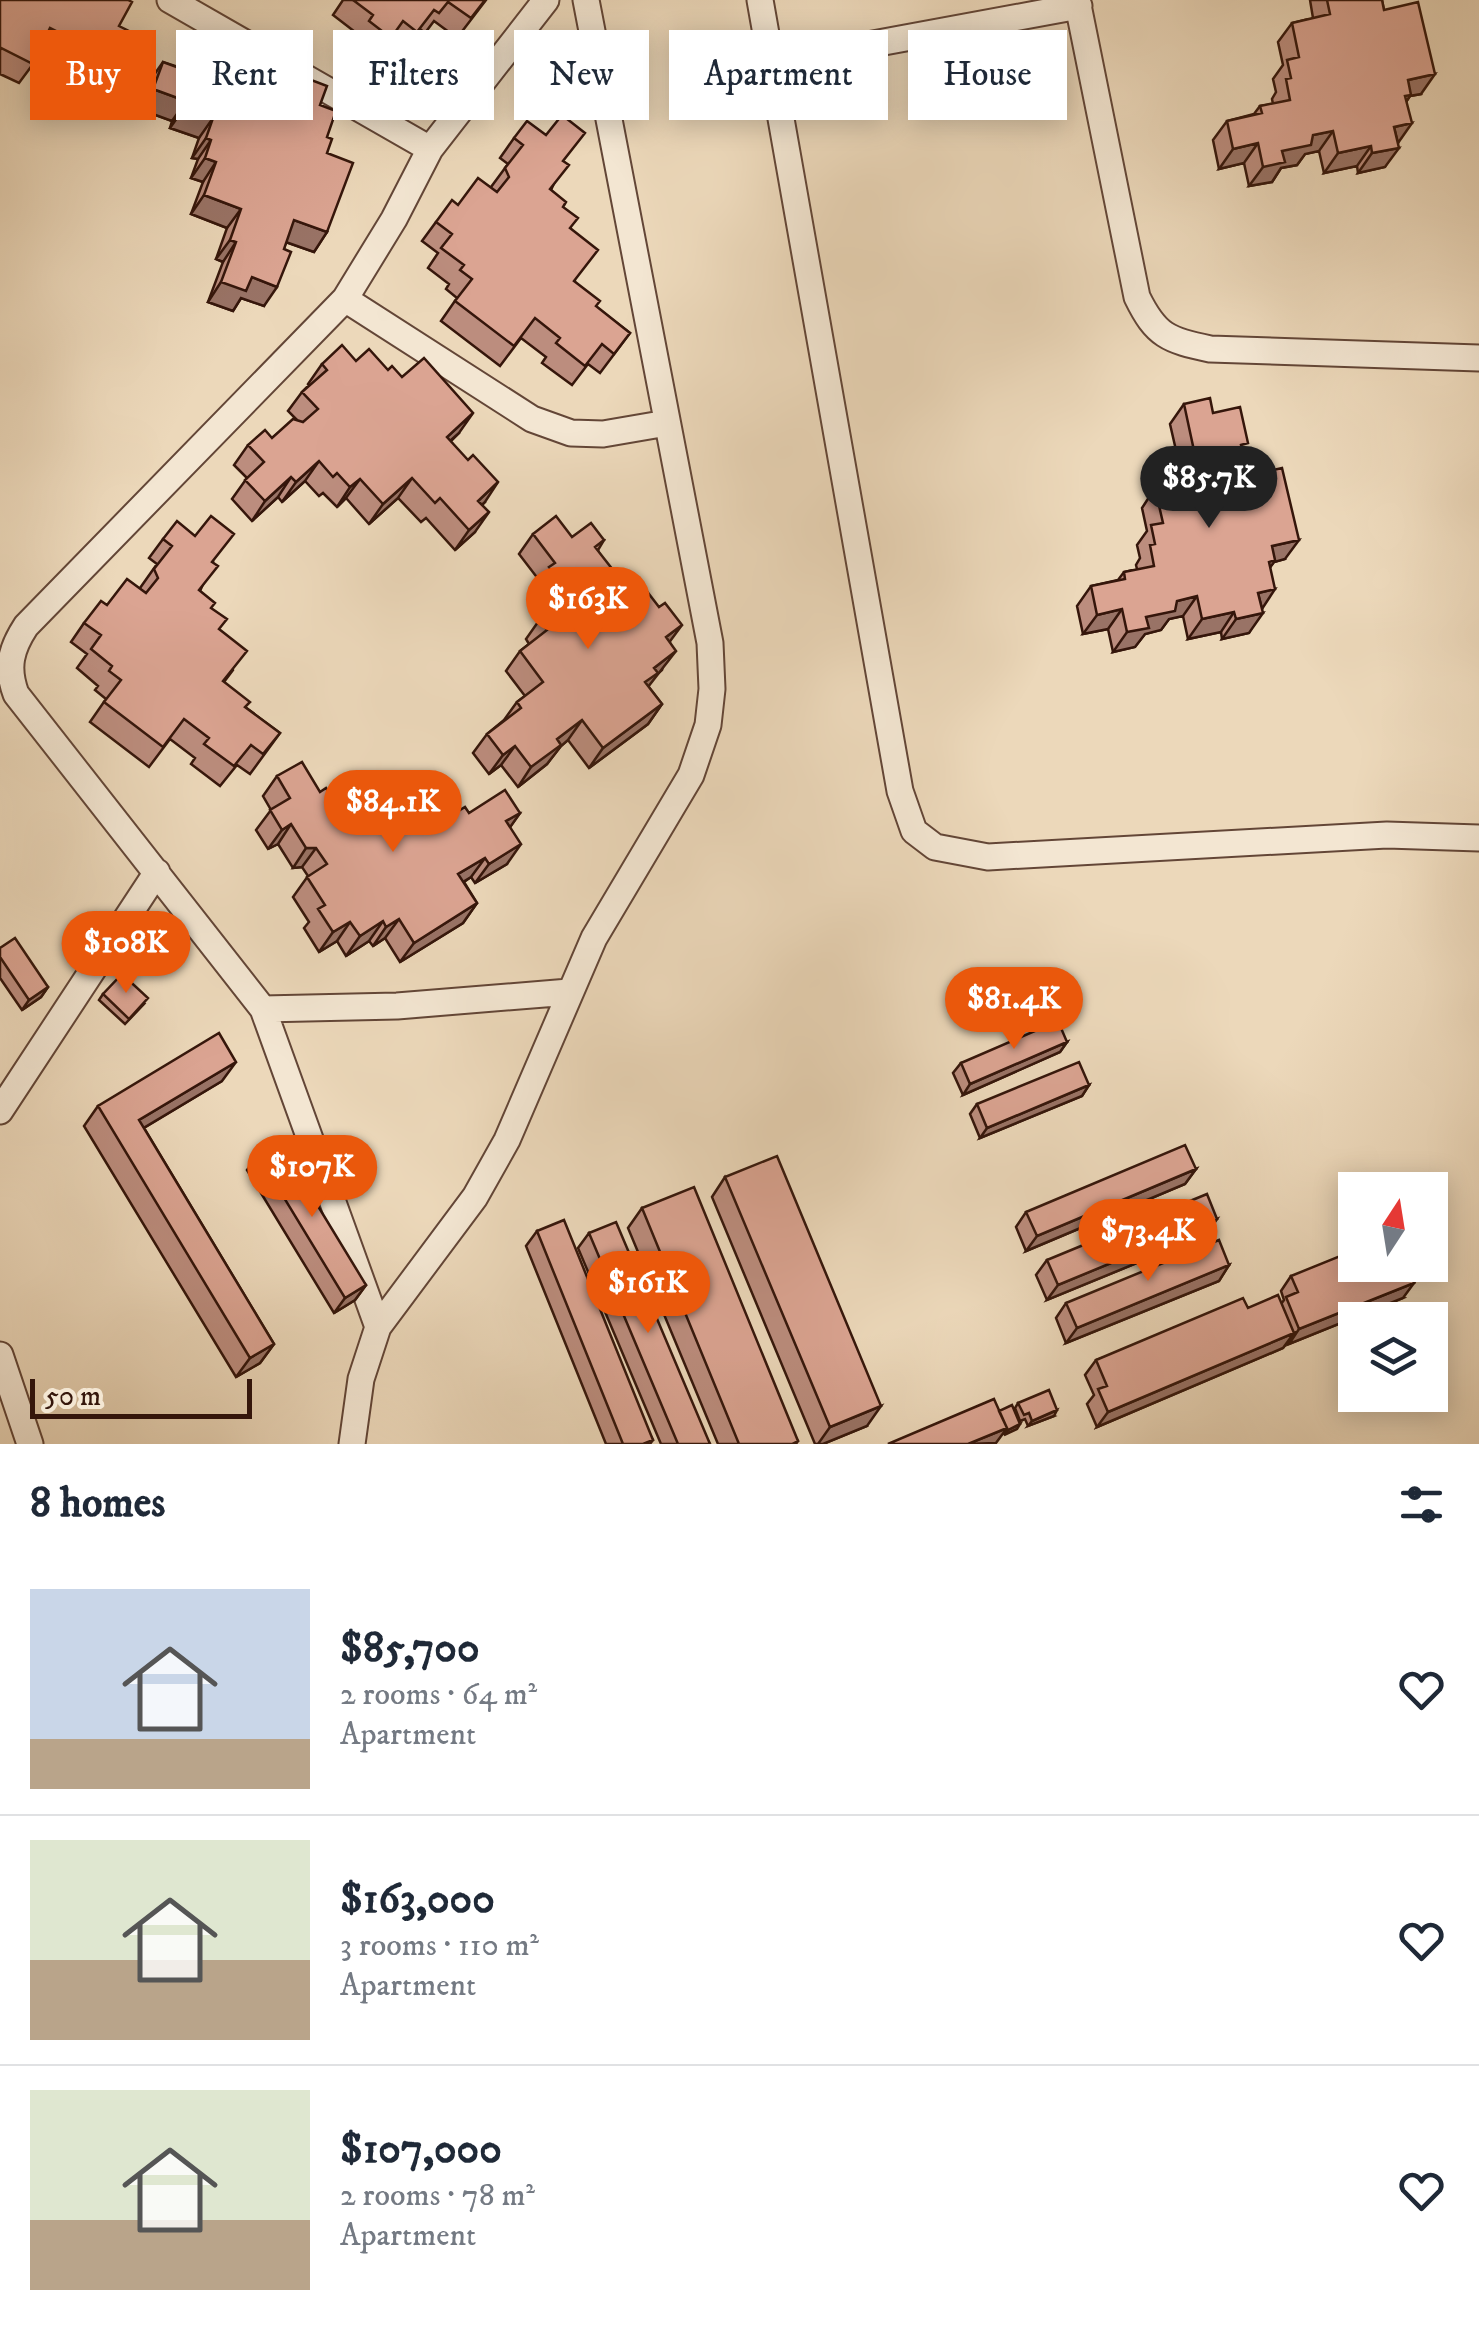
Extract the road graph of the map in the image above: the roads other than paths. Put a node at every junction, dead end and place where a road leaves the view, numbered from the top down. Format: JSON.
{"nodes":[{"id":1,"x":170,"y":0,"type":"edge"},
{"id":2,"x":546,"y":0,"type":"edge"},
{"id":3,"x":586,"y":0,"type":"edge"},
{"id":4,"x":760,"y":0,"type":"edge"},
{"id":5,"x":1078,"y":3,"type":"edge"},
{"id":6,"x":209,"y":10,"type":"edge"},
{"id":7,"x":765,"y":30,"type":"edge"},
{"id":8,"x":888,"y":40,"type":"edge"},
{"id":9,"x":780,"y":120,"type":"edge"},
{"id":10,"x":430,"y":150,"type":"junction"},
{"id":11,"x":344,"y":299,"type":"junction"},
{"id":12,"x":1479,"y":358,"type":"edge"},
{"id":13,"x":668,"y":423,"type":"junction"},
{"id":14,"x":1479,"y":838,"type":"edge"},
{"id":15,"x":157,"y":872,"type":"junction"},
{"id":16,"x":569,"y":992,"type":"junction"},
{"id":17,"x":263,"y":1009,"type":"junction"},
{"id":18,"x":0,"y":1111,"type":"edge"},
{"id":19,"x":378,"y":1327,"type":"junction"},
{"id":20,"x":0,"y":1355,"type":"edge"},
{"id":21,"x":30,"y":1444,"type":"edge"},
{"id":22,"x":352,"y":1444,"type":"edge"}],
"edges":[{"from":1,"to":6,"type":"street"},
{"from":2,"to":10,"type":"street"},
{"from":3,"to":13,"type":"street"},
{"from":4,"to":7,"type":"street"},
{"from":5,"to":8,"type":"street"},
{"from":5,"to":12,"type":"street"},
{"from":6,"to":10,"type":"street"},
{"from":9,"to":14,"type":"street"},
{"from":10,"to":11,"type":"street"},
{"from":11,"to":13,"type":"street"},
{"from":11,"to":15,"type":"street"},
{"from":13,"to":16,"type":"street"},
{"from":15,"to":17,"type":"street"},
{"from":15,"to":18,"type":"street"},
{"from":16,"to":17,"type":"street"},
{"from":16,"to":19,"type":"street"},
{"from":17,"to":19,"type":"street"},
{"from":19,"to":22,"type":"street"},
{"from":20,"to":21,"type":"street"}]}
